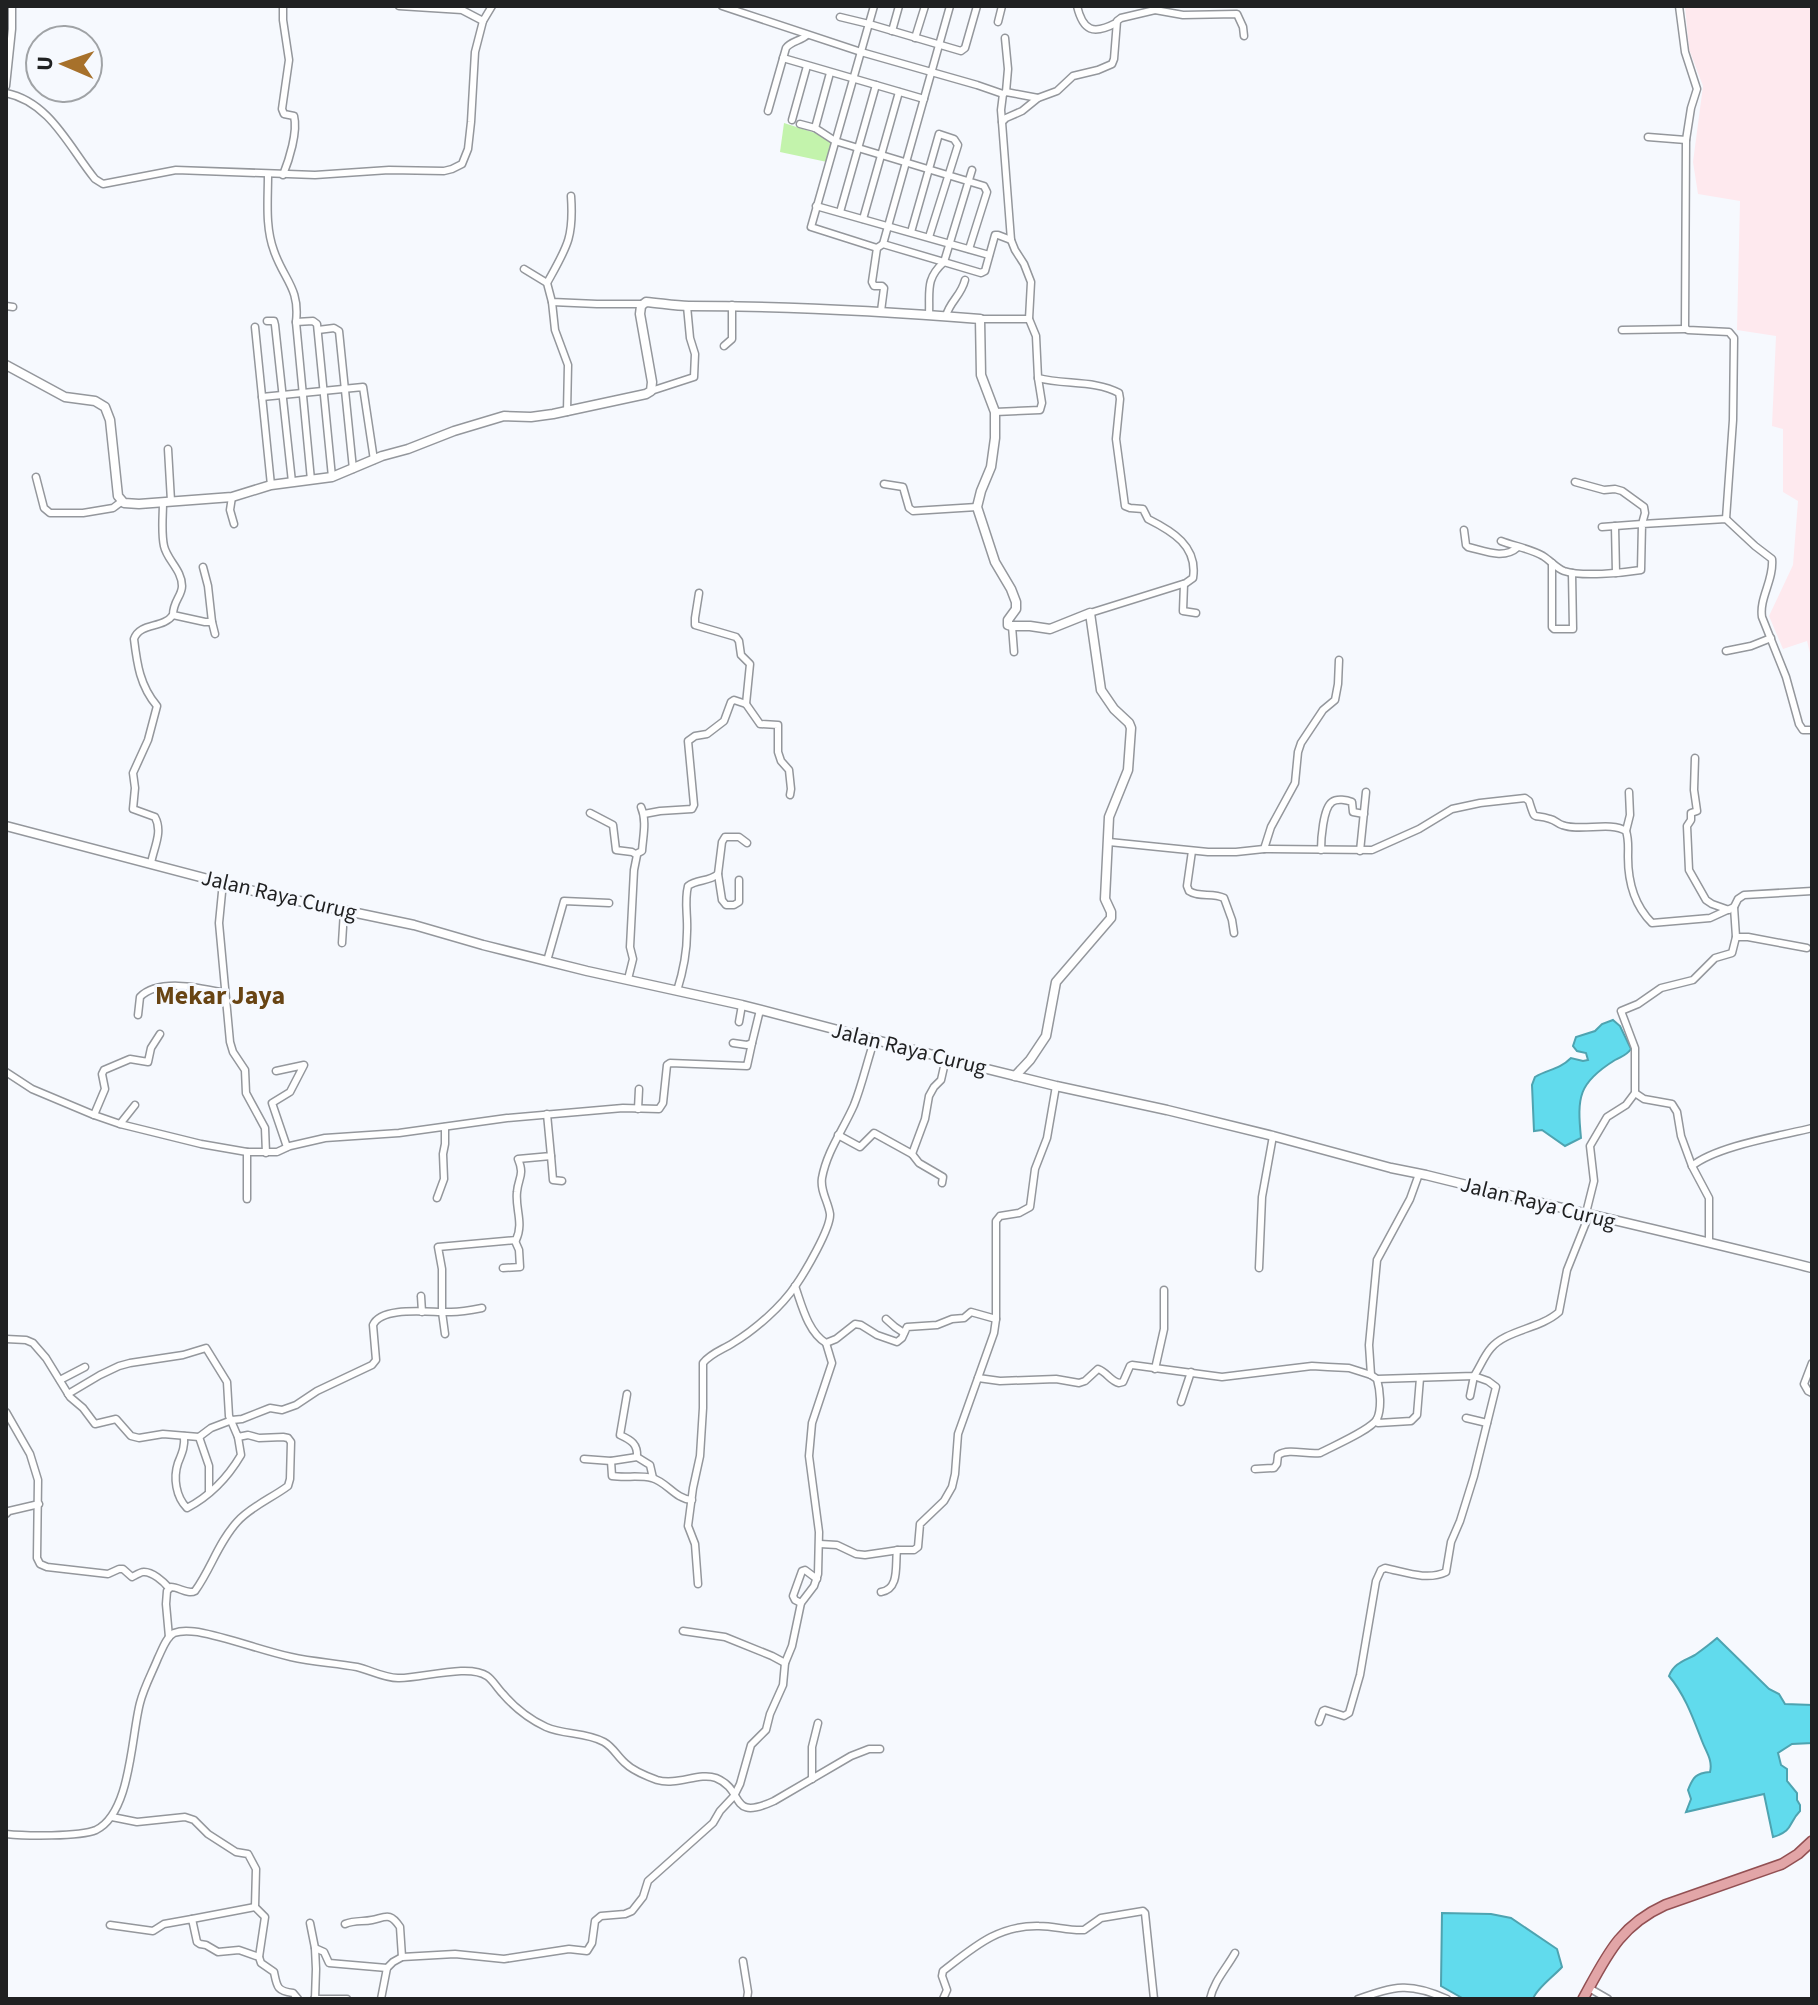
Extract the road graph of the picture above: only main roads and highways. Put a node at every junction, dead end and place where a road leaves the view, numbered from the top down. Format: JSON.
{"nodes":[{"id":1,"x":1812,"y":1841,"type":"edge"},
{"id":2,"x":1583,"y":1999,"type":"edge"}],
"edges":[{"from":1,"to":2,"type":"main road"}]}
